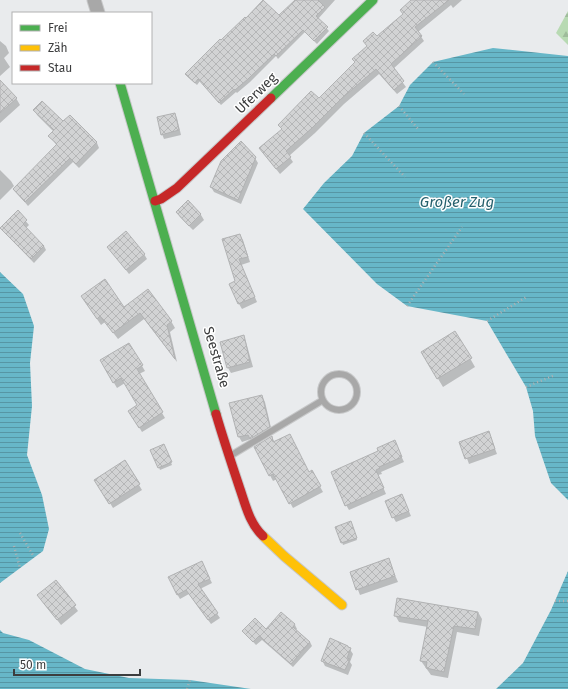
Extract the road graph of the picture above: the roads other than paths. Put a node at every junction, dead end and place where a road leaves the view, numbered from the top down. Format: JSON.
{"nodes":[{"id":1,"x":94,"y":0,"type":"edge"},
{"id":2,"x":374,"y":0,"type":"edge"},
{"id":3,"x":98,"y":12,"type":"edge"},
{"id":4,"x":120,"y":84,"type":"edge"},
{"id":5,"x":154,"y":201,"type":"junction"},
{"id":6,"x":323,"y":400,"type":"junction"},
{"id":7,"x":229,"y":457,"type":"junction"},
{"id":8,"x":342,"y":604,"type":"dead end"}],
"edges":[{"from":1,"to":3,"type":"street"},
{"from":2,"to":5,"type":"street","name":"Uferweg"},
{"from":4,"to":5,"type":"street","name":"Seestraße"},
{"from":5,"to":7,"type":"street","name":"Seestraße"},
{"from":6,"to":6,"type":"lane"},
{"from":6,"to":7,"type":"lane"},
{"from":7,"to":8,"type":"street","name":"Seestraße"}]}
